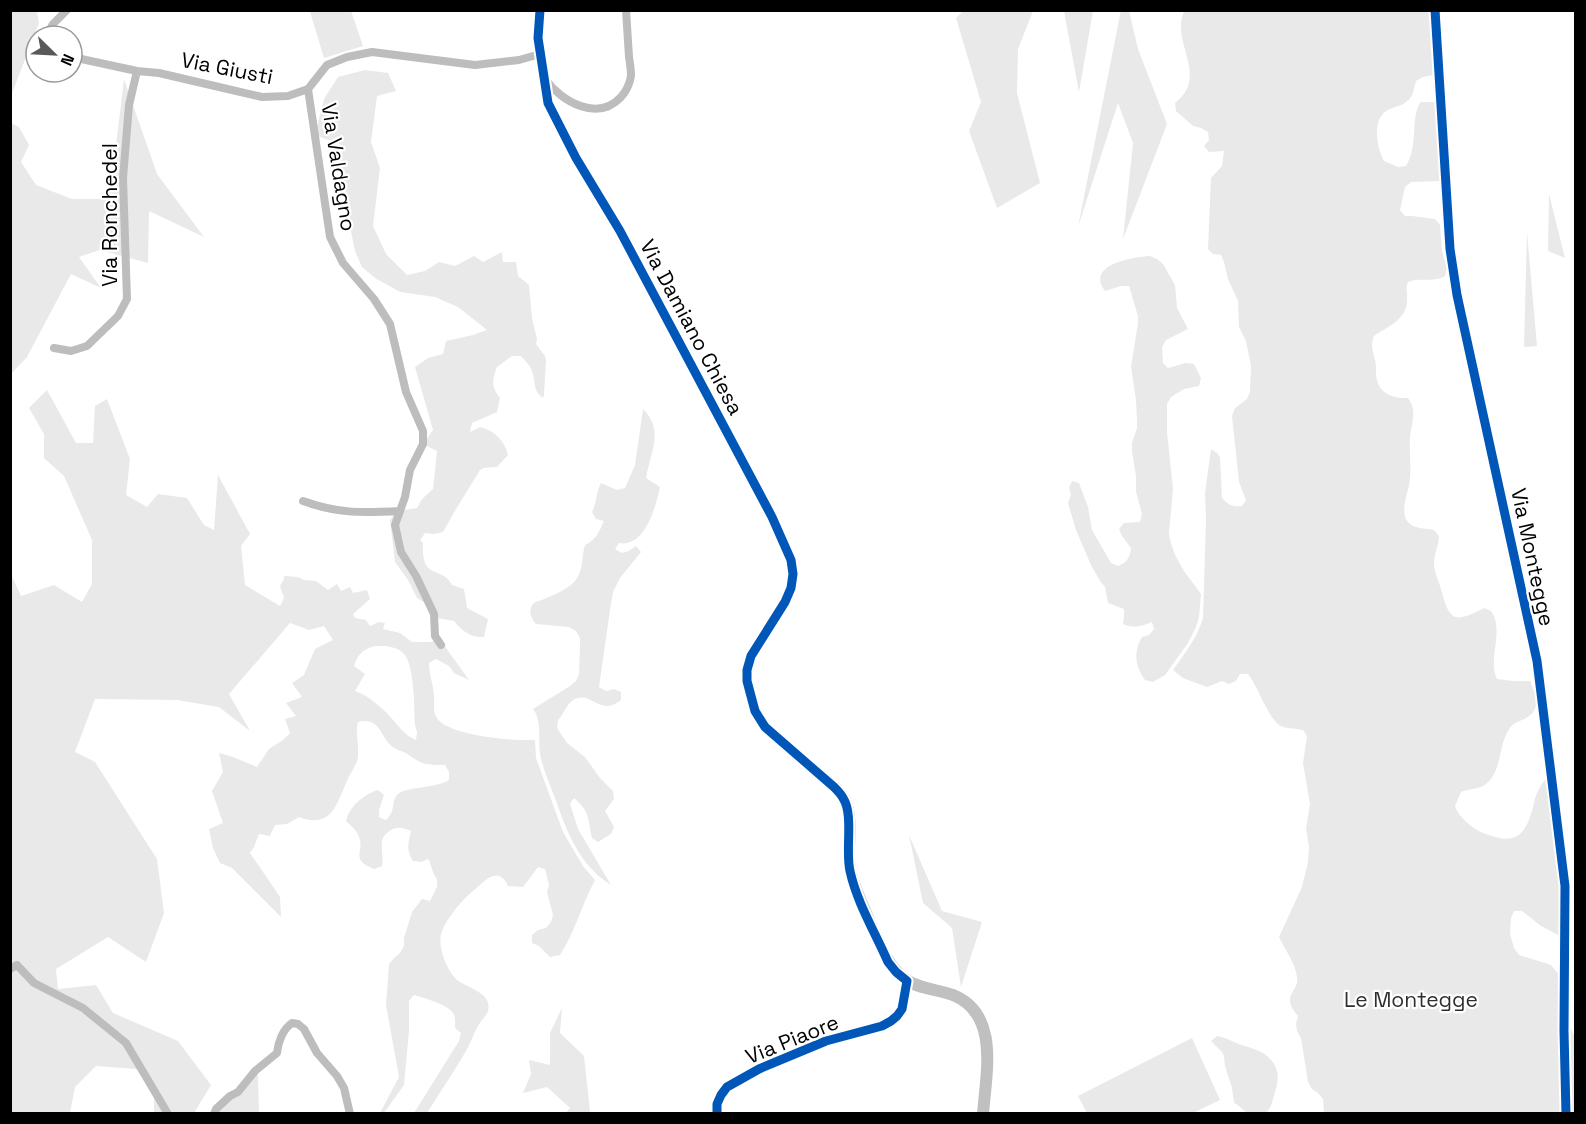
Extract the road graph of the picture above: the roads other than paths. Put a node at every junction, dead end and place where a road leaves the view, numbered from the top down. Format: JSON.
{"nodes":[{"id":1,"x":67,"y":10,"type":"edge"},
{"id":2,"x":540,"y":10,"type":"edge"},
{"id":3,"x":626,"y":10,"type":"edge"},
{"id":4,"x":1435,"y":10,"type":"edge"},
{"id":5,"x":53,"y":24,"type":"edge"},
{"id":6,"x":540,"y":54,"type":"junction"},
{"id":7,"x":84,"y":60,"type":"edge"},
{"id":8,"x":137,"y":71,"type":"junction"},
{"id":9,"x":544,"y":77,"type":"junction"},
{"id":10,"x":308,"y":89,"type":"junction"},
{"id":11,"x":54,"y":348,"type":"dead end"},
{"id":12,"x":303,"y":501,"type":"dead end"},
{"id":13,"x":400,"y":511,"type":"junction"},
{"id":14,"x":441,"y":645,"type":"dead end"},
{"id":15,"x":10,"y":969,"type":"edge"},
{"id":16,"x":907,"y":981,"type":"junction"},
{"id":17,"x":215,"y":1111,"type":"edge"},
{"id":18,"x":168,"y":1113,"type":"edge"},
{"id":19,"x":350,"y":1113,"type":"edge"},
{"id":20,"x":717,"y":1113,"type":"edge"},
{"id":21,"x":983,"y":1113,"type":"edge"},
{"id":22,"x":1566,"y":1113,"type":"edge"}],
"edges":[{"from":1,"to":5,"type":"street"},
{"from":2,"to":6,"type":"street","name":"Via Damiano Chiesa"},
{"from":3,"to":9,"type":"street"},
{"from":4,"to":22,"type":"street","name":"Via Montegge"},
{"from":6,"to":9,"type":"street","name":"Via Damiano Chiesa"},
{"from":6,"to":10,"type":"street"},
{"from":7,"to":8,"type":"street","name":"Via Giusti"},
{"from":8,"to":10,"type":"street","name":"Via Giusti"},
{"from":8,"to":11,"type":"street","name":"Via Ronchedel"},
{"from":9,"to":16,"type":"street","name":"Via Damiano Chiesa"},
{"from":10,"to":13,"type":"street","name":"Via Valdagno"},
{"from":12,"to":13,"type":"street"},
{"from":13,"to":14,"type":"street","name":"Via Valdagno"},
{"from":15,"to":18,"type":"street"},
{"from":16,"to":20,"type":"street","name":"Via Piaore"},
{"from":16,"to":21,"type":"street"},
{"from":17,"to":19,"type":"street"}]}
